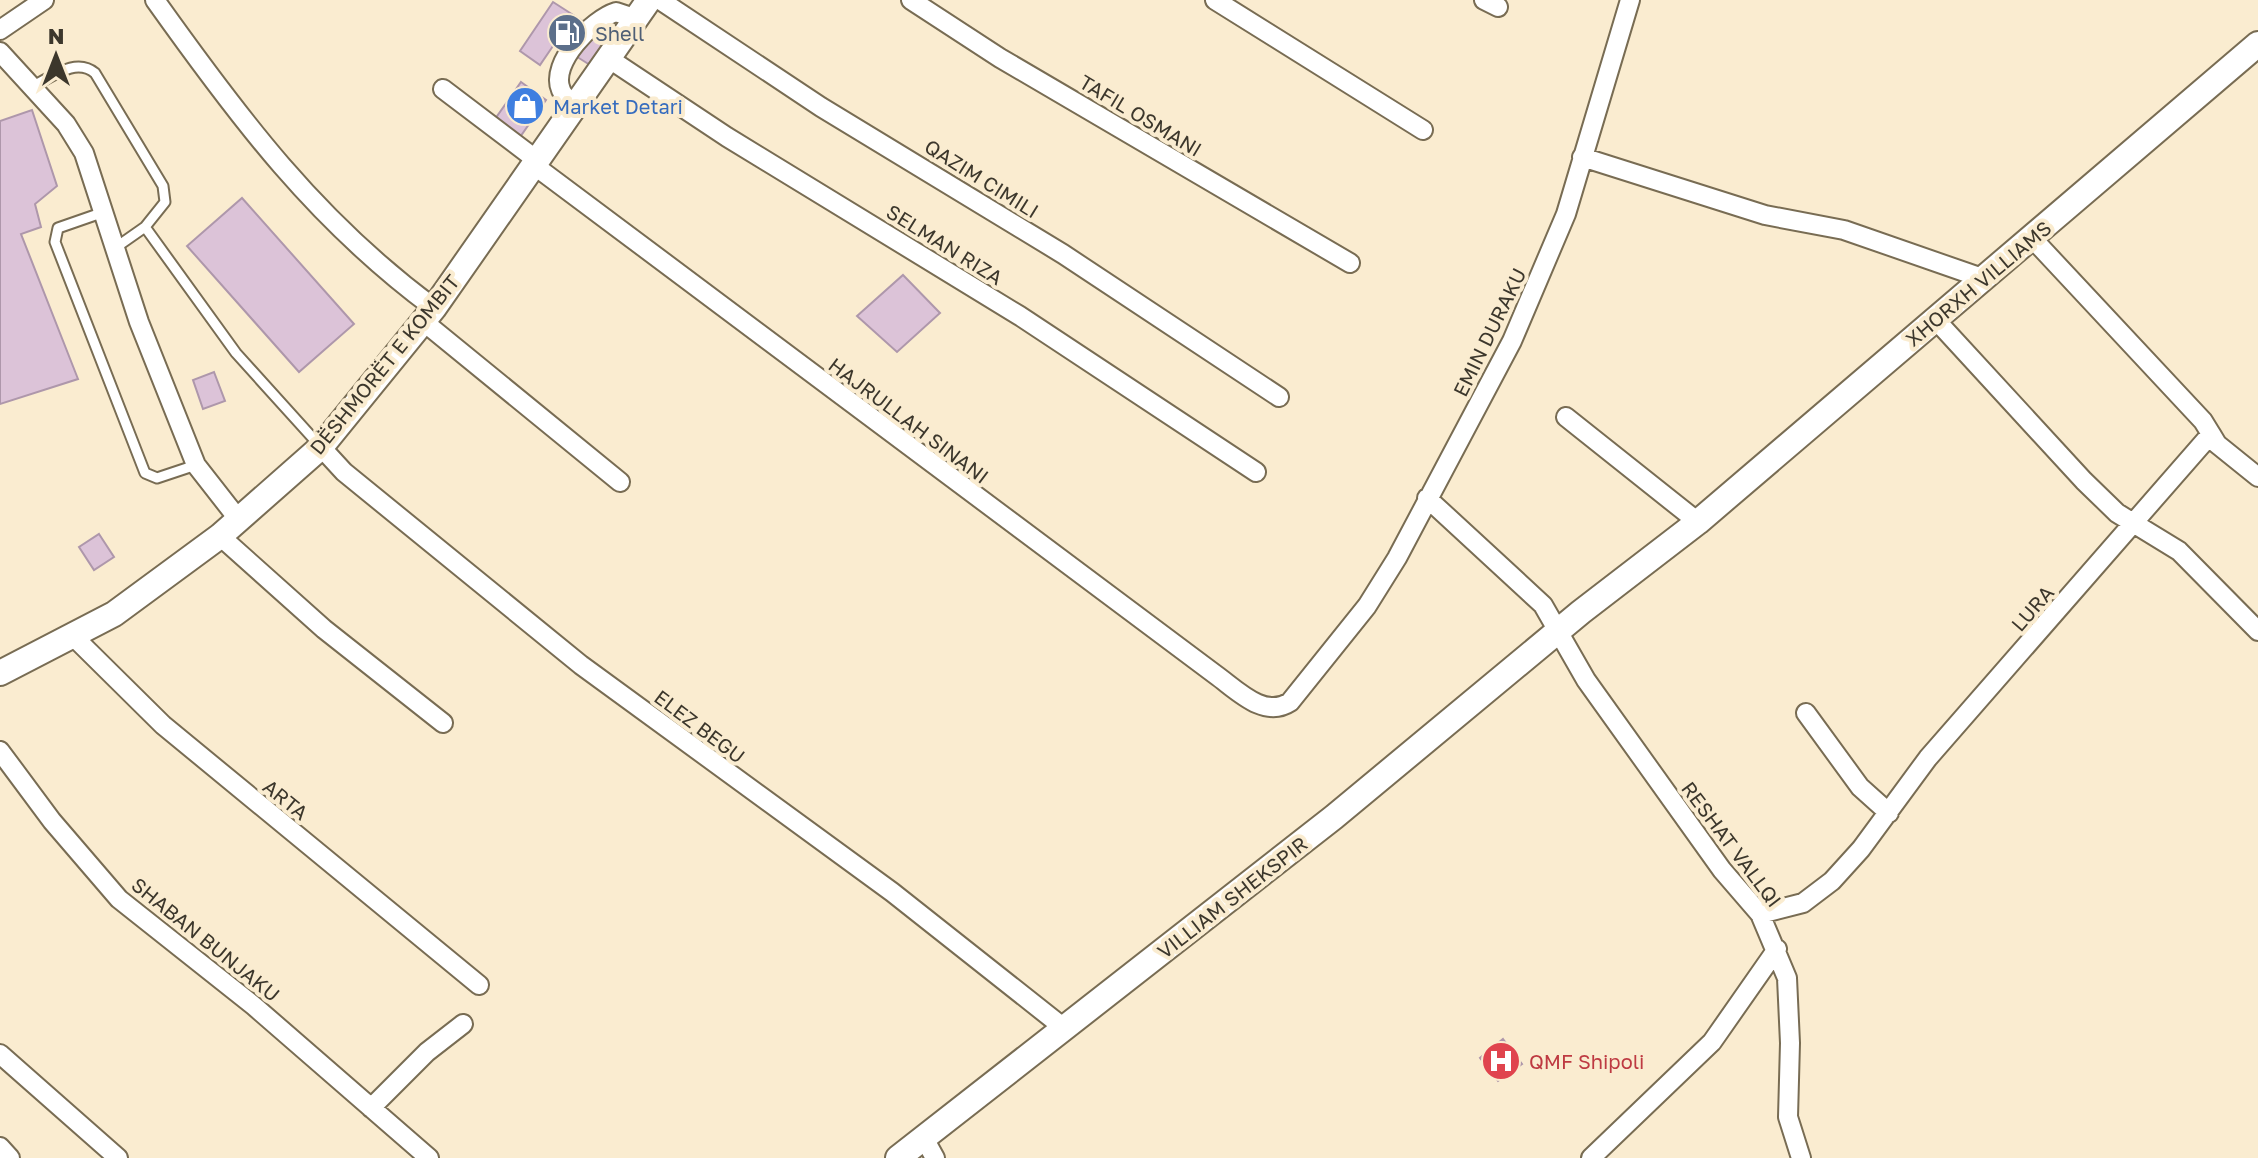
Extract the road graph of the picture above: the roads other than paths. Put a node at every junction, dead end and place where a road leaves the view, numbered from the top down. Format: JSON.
{"nodes":[{"id":1,"x":44,"y":0,"type":"edge"},
{"id":2,"x":155,"y":0,"type":"edge"},
{"id":3,"x":660,"y":0,"type":"edge"},
{"id":4,"x":911,"y":0,"type":"edge"},
{"id":5,"x":1215,"y":0,"type":"edge"},
{"id":6,"x":1630,"y":0,"type":"edge"},
{"id":7,"x":643,"y":10,"type":"edge"},
{"id":8,"x":0,"y":30,"type":"edge"},
{"id":9,"x":2258,"y":44,"type":"edge"},
{"id":10,"x":0,"y":52,"type":"edge"},
{"id":11,"x":608,"y":58,"type":"junction"},
{"id":12,"x":33,"y":86,"type":"junction"},
{"id":13,"x":443,"y":89,"type":"dead end"},
{"id":14,"x":574,"y":104,"type":"junction"},
{"id":15,"x":1423,"y":130,"type":"dead end"},
{"id":16,"x":1582,"y":157,"type":"junction"},
{"id":17,"x":536,"y":163,"type":"junction"},
{"id":18,"x":104,"y":212,"type":"junction"},
{"id":19,"x":145,"y":227,"type":"junction"},
{"id":20,"x":2032,"y":238,"type":"junction"},
{"id":21,"x":115,"y":248,"type":"junction"},
{"id":22,"x":1350,"y":263,"type":"dead end"},
{"id":23,"x":1985,"y":279,"type":"junction"},
{"id":24,"x":429,"y":315,"type":"junction"},
{"id":25,"x":1935,"y":319,"type":"junction"},
{"id":26,"x":1279,"y":397,"type":"dead end"},
{"id":27,"x":1566,"y":417,"type":"dead end"},
{"id":28,"x":2211,"y":434,"type":"junction"},
{"id":29,"x":321,"y":447,"type":"junction"},
{"id":30,"x":196,"y":465,"type":"junction"},
{"id":31,"x":1256,"y":472,"type":"dead end"},
{"id":32,"x":2258,"y":477,"type":"edge"},
{"id":33,"x":620,"y":482,"type":"dead end"},
{"id":34,"x":1427,"y":498,"type":"junction"},
{"id":35,"x":239,"y":520,"type":"junction"},
{"id":36,"x":1698,"y":522,"type":"junction"},
{"id":37,"x":2136,"y":523,"type":"junction"},
{"id":38,"x":220,"y":536,"type":"junction"},
{"id":39,"x":1560,"y":629,"type":"junction"},
{"id":40,"x":2258,"y":631,"type":"edge"},
{"id":41,"x":74,"y":637,"type":"junction"},
{"id":42,"x":0,"y":673,"type":"edge"},
{"id":43,"x":1260,"y":706,"type":"joint"},
{"id":44,"x":1806,"y":713,"type":"dead end"},
{"id":45,"x":443,"y":723,"type":"dead end"},
{"id":46,"x":0,"y":751,"type":"edge"},
{"id":47,"x":1889,"y":813,"type":"junction"},
{"id":48,"x":1760,"y":914,"type":"junction"},
{"id":49,"x":1777,"y":949,"type":"junction"},
{"id":50,"x":479,"y":985,"type":"dead end"},
{"id":51,"x":463,"y":1024,"type":"dead end"},
{"id":52,"x":1064,"y":1028,"type":"junction"},
{"id":53,"x":0,"y":1054,"type":"edge"},
{"id":54,"x":371,"y":1108,"type":"junction"},
{"id":55,"x":0,"y":1147,"type":"edge"},
{"id":56,"x":930,"y":1148,"type":"edge"},
{"id":57,"x":10,"y":1158,"type":"edge"},
{"id":58,"x":118,"y":1158,"type":"edge"},
{"id":59,"x":429,"y":1158,"type":"edge"},
{"id":60,"x":898,"y":1158,"type":"edge"},
{"id":61,"x":1591,"y":1158,"type":"edge"},
{"id":62,"x":1801,"y":1158,"type":"edge"}],
"edges":[{"from":1,"to":8,"type":"street"},
{"from":2,"to":24,"type":"street"},
{"from":3,"to":26,"type":"street","name":"QAZIM CIMILI"},
{"from":4,"to":22,"type":"street","name":"TAFIL OSMANI"},
{"from":5,"to":15,"type":"street"},
{"from":6,"to":16,"type":"street","name":"EMIN DURAKU"},
{"from":7,"to":11,"type":"street","name":"DËSHMORËT E KOMBIT"},
{"from":7,"to":14,"type":"street"},
{"from":9,"to":20,"type":"street","name":"XHORXH VILLIAMS"},
{"from":10,"to":12,"type":"street"},
{"from":11,"to":14,"type":"street","name":"DËSHMORËT E KOMBIT"},
{"from":11,"to":31,"type":"street","name":"SELMAN RIZA"},
{"from":12,"to":18,"type":"street"},
{"from":12,"to":19,"type":"lane"},
{"from":13,"to":17,"type":"street","name":"HAJRULLAH SINANI"},
{"from":14,"to":17,"type":"street","name":"DËSHMORËT E KOMBIT"},
{"from":16,"to":23,"type":"street"},
{"from":16,"to":34,"type":"street","name":"EMIN DURAKU"},
{"from":17,"to":24,"type":"street","name":"DËSHMORËT E KOMBIT"},
{"from":17,"to":43,"type":"street","name":"HAJRULLAH SINANI"},
{"from":18,"to":21,"type":"street"},
{"from":18,"to":30,"type":"lane"},
{"from":19,"to":21,"type":"lane"},
{"from":19,"to":29,"type":"lane"},
{"from":20,"to":23,"type":"street","name":"XHORXH VILLIAMS"},
{"from":20,"to":28,"type":"street"},
{"from":21,"to":30,"type":"street"},
{"from":23,"to":25,"type":"street","name":"XHORXH VILLIAMS"},
{"from":24,"to":29,"type":"street","name":"DËSHMORËT E KOMBIT"},
{"from":24,"to":33,"type":"street"},
{"from":25,"to":36,"type":"street","name":"XHORXH VILLIAMS"},
{"from":25,"to":37,"type":"street"},
{"from":27,"to":36,"type":"street"},
{"from":28,"to":32,"type":"street"},
{"from":28,"to":37,"type":"street","name":"LURA"},
{"from":29,"to":35,"type":"street","name":"DËSHMORËT E KOMBIT"},
{"from":29,"to":52,"type":"street","name":"ELEZ BEGU"},
{"from":30,"to":35,"type":"street"},
{"from":34,"to":39,"type":"street"},
{"from":34,"to":43,"type":"street","name":"EMIN DURAKU"},
{"from":35,"to":38,"type":"street","name":"DËSHMORËT E KOMBIT"},
{"from":36,"to":39,"type":"street","name":"XHORXH VILLIAMS"},
{"from":37,"to":40,"type":"street"},
{"from":37,"to":47,"type":"street","name":"LURA"},
{"from":38,"to":41,"type":"street","name":"DËSHMORËT E KOMBIT"},
{"from":38,"to":45,"type":"street"},
{"from":39,"to":48,"type":"street","name":"RESHAT VALLQI"},
{"from":39,"to":52,"type":"street","name":"VILLIAM SHEKSPIR"},
{"from":41,"to":42,"type":"street","name":"DËSHMORËT E KOMBIT"},
{"from":41,"to":50,"type":"street","name":"ARTA"},
{"from":44,"to":47,"type":"street"},
{"from":46,"to":54,"type":"street","name":"SHABAN BUNJAKU"},
{"from":47,"to":48,"type":"street","name":"LURA"},
{"from":48,"to":49,"type":"street","name":"RESHAT VALLQI"},
{"from":49,"to":61,"type":"street"},
{"from":49,"to":62,"type":"street","name":"RESHAT VALLQI"},
{"from":51,"to":54,"type":"street"},
{"from":52,"to":56,"type":"street","name":"VILLIAM SHEKSPIR"},
{"from":53,"to":58,"type":"street"},
{"from":54,"to":59,"type":"street","name":"SHABAN BUNJAKU"},
{"from":55,"to":57,"type":"street"},
{"from":56,"to":60,"type":"street","name":"VILLIAM SHEKSPIR"}]}
